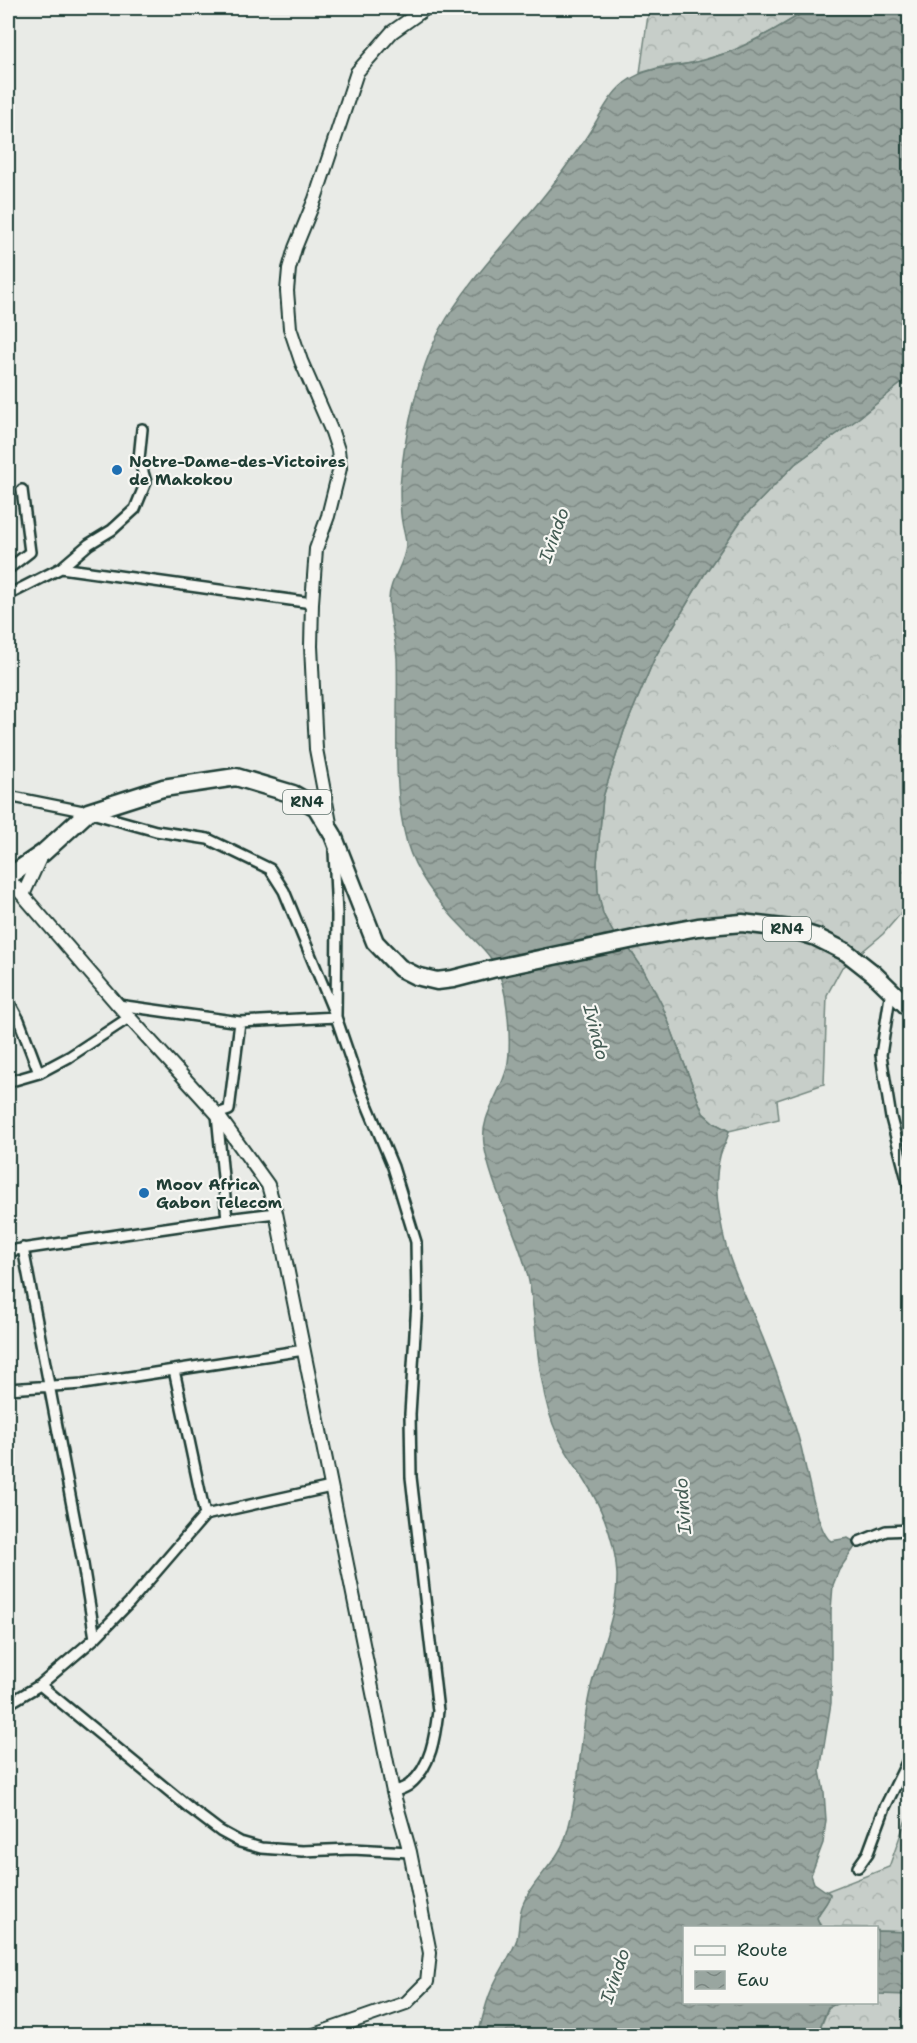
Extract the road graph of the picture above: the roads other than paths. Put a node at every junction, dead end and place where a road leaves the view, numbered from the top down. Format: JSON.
{"nodes":[{"id":1,"x":426,"y":8,"type":"edge"},
{"id":2,"x":142,"y":429,"type":"dead end"},
{"id":3,"x":22,"y":490,"type":"dead end"},
{"id":4,"x":61,"y":568,"type":"junction"},
{"id":5,"x":8,"y":569,"type":"edge"},
{"id":6,"x":8,"y":595,"type":"edge"},
{"id":7,"x":312,"y":603,"type":"junction"},
{"id":8,"x":8,"y":796,"type":"edge"},
{"id":9,"x":88,"y":812,"type":"junction"},
{"id":10,"x":333,"y":835,"type":"junction"},
{"id":11,"x":43,"y":853,"type":"junction"},
{"id":12,"x":8,"y":878,"type":"edge"},
{"id":13,"x":23,"y":895,"type":"junction"},
{"id":14,"x":891,"y":990,"type":"junction"},
{"id":15,"x":8,"y":1000,"type":"edge"},
{"id":16,"x":118,"y":1005,"type":"junction"},
{"id":17,"x":909,"y":1009,"type":"edge"},
{"id":18,"x":130,"y":1017,"type":"junction"},
{"id":19,"x":336,"y":1017,"type":"junction"},
{"id":20,"x":240,"y":1022,"type":"junction"},
{"id":21,"x":39,"y":1073,"type":"junction"},
{"id":22,"x":8,"y":1082,"type":"edge"},
{"id":23,"x":217,"y":1114,"type":"junction"},
{"id":24,"x":909,"y":1191,"type":"edge"},
{"id":25,"x":276,"y":1213,"type":"junction"},
{"id":26,"x":227,"y":1219,"type":"junction"},
{"id":27,"x":23,"y":1248,"type":"junction"},
{"id":28,"x":8,"y":1251,"type":"edge"},
{"id":29,"x":304,"y":1350,"type":"junction"},
{"id":30,"x":174,"y":1370,"type":"junction"},
{"id":31,"x":49,"y":1386,"type":"junction"},
{"id":32,"x":8,"y":1389,"type":"edge"},
{"id":33,"x":331,"y":1487,"type":"junction"},
{"id":34,"x":205,"y":1515,"type":"junction"},
{"id":35,"x":909,"y":1530,"type":"edge"},
{"id":36,"x":859,"y":1542,"type":"dead end"},
{"id":37,"x":95,"y":1638,"type":"junction"},
{"id":38,"x":40,"y":1685,"type":"junction"},
{"id":39,"x":8,"y":1704,"type":"edge"},
{"id":40,"x":909,"y":1756,"type":"edge"},
{"id":41,"x":393,"y":1792,"type":"junction"},
{"id":42,"x":410,"y":1852,"type":"junction"},
{"id":43,"x":858,"y":1867,"type":"dead end"},
{"id":44,"x":311,"y":2036,"type":"edge"}],
"edges":[{"from":1,"to":7,"type":"street"},
{"from":2,"to":4,"type":"street"},
{"from":3,"to":5,"type":"street"},
{"from":4,"to":6,"type":"street"},
{"from":4,"to":7,"type":"street"},
{"from":7,"to":10,"type":"street"},
{"from":8,"to":9,"type":"street"},
{"from":9,"to":10,"type":"highway","number":"RN4"},
{"from":9,"to":11,"type":"highway","number":"RN4"},
{"from":9,"to":19,"type":"street"},
{"from":10,"to":14,"type":"highway","number":"RN4"},
{"from":10,"to":19,"type":"street"},
{"from":11,"to":12,"type":"highway","number":"RN4"},
{"from":11,"to":13,"type":"street"},
{"from":12,"to":13,"type":"street"},
{"from":13,"to":16,"type":"street"},
{"from":14,"to":17,"type":"highway","number":"RN4"},
{"from":14,"to":24,"type":"street"},
{"from":15,"to":21,"type":"street"},
{"from":16,"to":18,"type":"street"},
{"from":16,"to":20,"type":"street"},
{"from":18,"to":21,"type":"street"},
{"from":18,"to":23,"type":"street"},
{"from":19,"to":20,"type":"street"},
{"from":19,"to":41,"type":"street"},
{"from":20,"to":23,"type":"street"},
{"from":21,"to":22,"type":"street"},
{"from":23,"to":25,"type":"street"},
{"from":23,"to":26,"type":"street"},
{"from":25,"to":26,"type":"street"},
{"from":25,"to":29,"type":"street"},
{"from":26,"to":27,"type":"street"},
{"from":27,"to":28,"type":"street"},
{"from":27,"to":31,"type":"street"},
{"from":29,"to":30,"type":"street"},
{"from":29,"to":33,"type":"street"},
{"from":30,"to":31,"type":"street"},
{"from":30,"to":34,"type":"street"},
{"from":31,"to":32,"type":"street"},
{"from":31,"to":37,"type":"street"},
{"from":33,"to":34,"type":"street"},
{"from":33,"to":41,"type":"street"},
{"from":34,"to":37,"type":"street"},
{"from":35,"to":36,"type":"street"},
{"from":37,"to":38,"type":"street"},
{"from":38,"to":39,"type":"street"},
{"from":38,"to":42,"type":"street"},
{"from":40,"to":43,"type":"street"},
{"from":41,"to":42,"type":"street"},
{"from":42,"to":44,"type":"street"}]}
